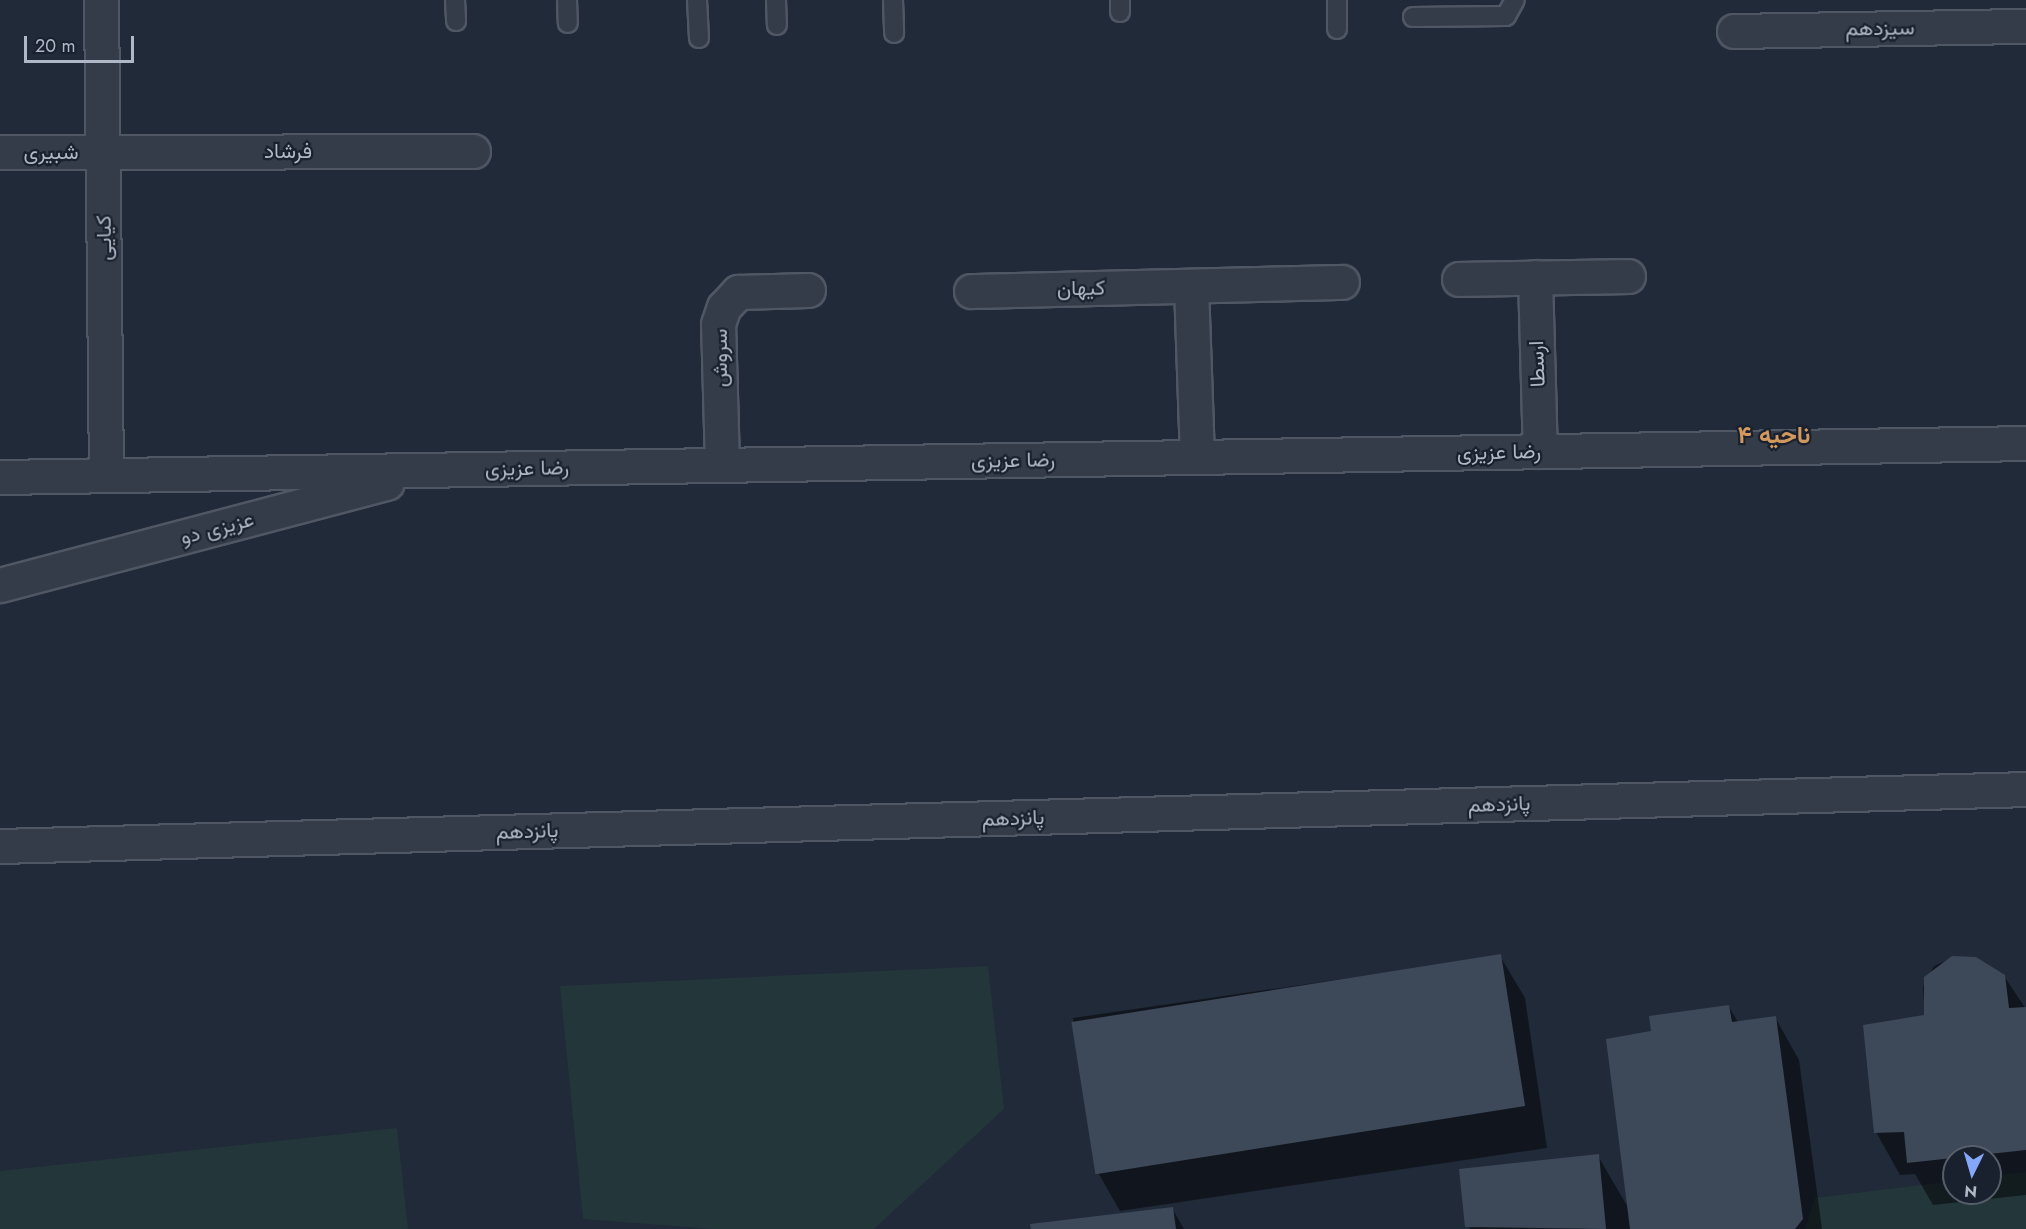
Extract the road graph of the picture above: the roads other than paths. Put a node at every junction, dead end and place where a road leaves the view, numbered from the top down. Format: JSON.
{"nodes":[{"id":1,"x":101,"y":0,"type":"edge"},
{"id":2,"x":455,"y":0,"type":"edge"},
{"id":3,"x":567,"y":0,"type":"edge"},
{"id":4,"x":698,"y":0,"type":"edge"},
{"id":5,"x":776,"y":0,"type":"edge"},
{"id":6,"x":893,"y":0,"type":"edge"},
{"id":7,"x":1337,"y":0,"type":"edge"},
{"id":8,"x":1515,"y":0,"type":"edge"},
{"id":9,"x":1413,"y":17,"type":"dead end"},
{"id":10,"x":456,"y":21,"type":"dead end"},
{"id":11,"x":568,"y":23,"type":"dead end"},
{"id":12,"x":777,"y":25,"type":"dead end"},
{"id":13,"x":2026,"y":26,"type":"edge"},
{"id":14,"x":1337,"y":29,"type":"dead end"},
{"id":15,"x":1734,"y":31,"type":"dead end"},
{"id":16,"x":894,"y":33,"type":"dead end"},
{"id":17,"x":699,"y":38,"type":"dead end"},
{"id":18,"x":473,"y":151,"type":"dead end"},
{"id":19,"x":0,"y":152,"type":"edge"},
{"id":20,"x":103,"y":152,"type":"junction"},
{"id":21,"x":1628,"y":276,"type":"dead end"},
{"id":22,"x":1535,"y":277,"type":"junction"},
{"id":23,"x":1459,"y":279,"type":"dead end"},
{"id":24,"x":1342,"y":282,"type":"dead end"},
{"id":25,"x":1191,"y":286,"type":"junction"},
{"id":26,"x":808,"y":290,"type":"dead end"},
{"id":27,"x":971,"y":291,"type":"dead end"},
{"id":28,"x":2026,"y":443,"type":"edge"},
{"id":29,"x":1540,"y":451,"type":"junction"},
{"id":30,"x":1197,"y":457,"type":"junction"},
{"id":31,"x":722,"y":465,"type":"junction"},
{"id":32,"x":435,"y":470,"type":"junction"},
{"id":33,"x":106,"y":475,"type":"junction"},
{"id":34,"x":0,"y":477,"type":"edge"},
{"id":35,"x":0,"y":585,"type":"edge"},
{"id":36,"x":2026,"y":789,"type":"edge"},
{"id":37,"x":0,"y":846,"type":"edge"}],
"edges":[{"from":1,"to":20,"type":"street","name":"کیایی"},
{"from":2,"to":10,"type":"lane"},
{"from":3,"to":11,"type":"lane"},
{"from":4,"to":17,"type":"lane"},
{"from":5,"to":12,"type":"lane"},
{"from":6,"to":16,"type":"lane"},
{"from":7,"to":14,"type":"lane"},
{"from":8,"to":9,"type":"lane"},
{"from":13,"to":15,"type":"street","name":"سیزدهم"},
{"from":18,"to":20,"type":"street","name":"فرشاد"},
{"from":19,"to":20,"type":"street","name":"شبیری"},
{"from":20,"to":33,"type":"street","name":"کیایی"},
{"from":21,"to":22,"type":"street"},
{"from":22,"to":23,"type":"street"},
{"from":22,"to":29,"type":"street","name":"ارسطا"},
{"from":24,"to":25,"type":"street","name":"کیهان"},
{"from":25,"to":27,"type":"street","name":"کیهان"},
{"from":25,"to":30,"type":"street"},
{"from":26,"to":31,"type":"street","name":"سروش"},
{"from":28,"to":29,"type":"street","name":"رضا عزیزی"},
{"from":29,"to":30,"type":"street","name":"رضا عزیزی"},
{"from":30,"to":31,"type":"street","name":"رضا عزیزی"},
{"from":31,"to":32,"type":"street","name":"رضا عزیزی"},
{"from":32,"to":33,"type":"street","name":"رضا عزیزی"},
{"from":32,"to":35,"type":"street","name":"عزیزی دو"},
{"from":33,"to":34,"type":"street","name":"رضا عزیزی"},
{"from":36,"to":37,"type":"street","name":"پانزدهم"}]}
